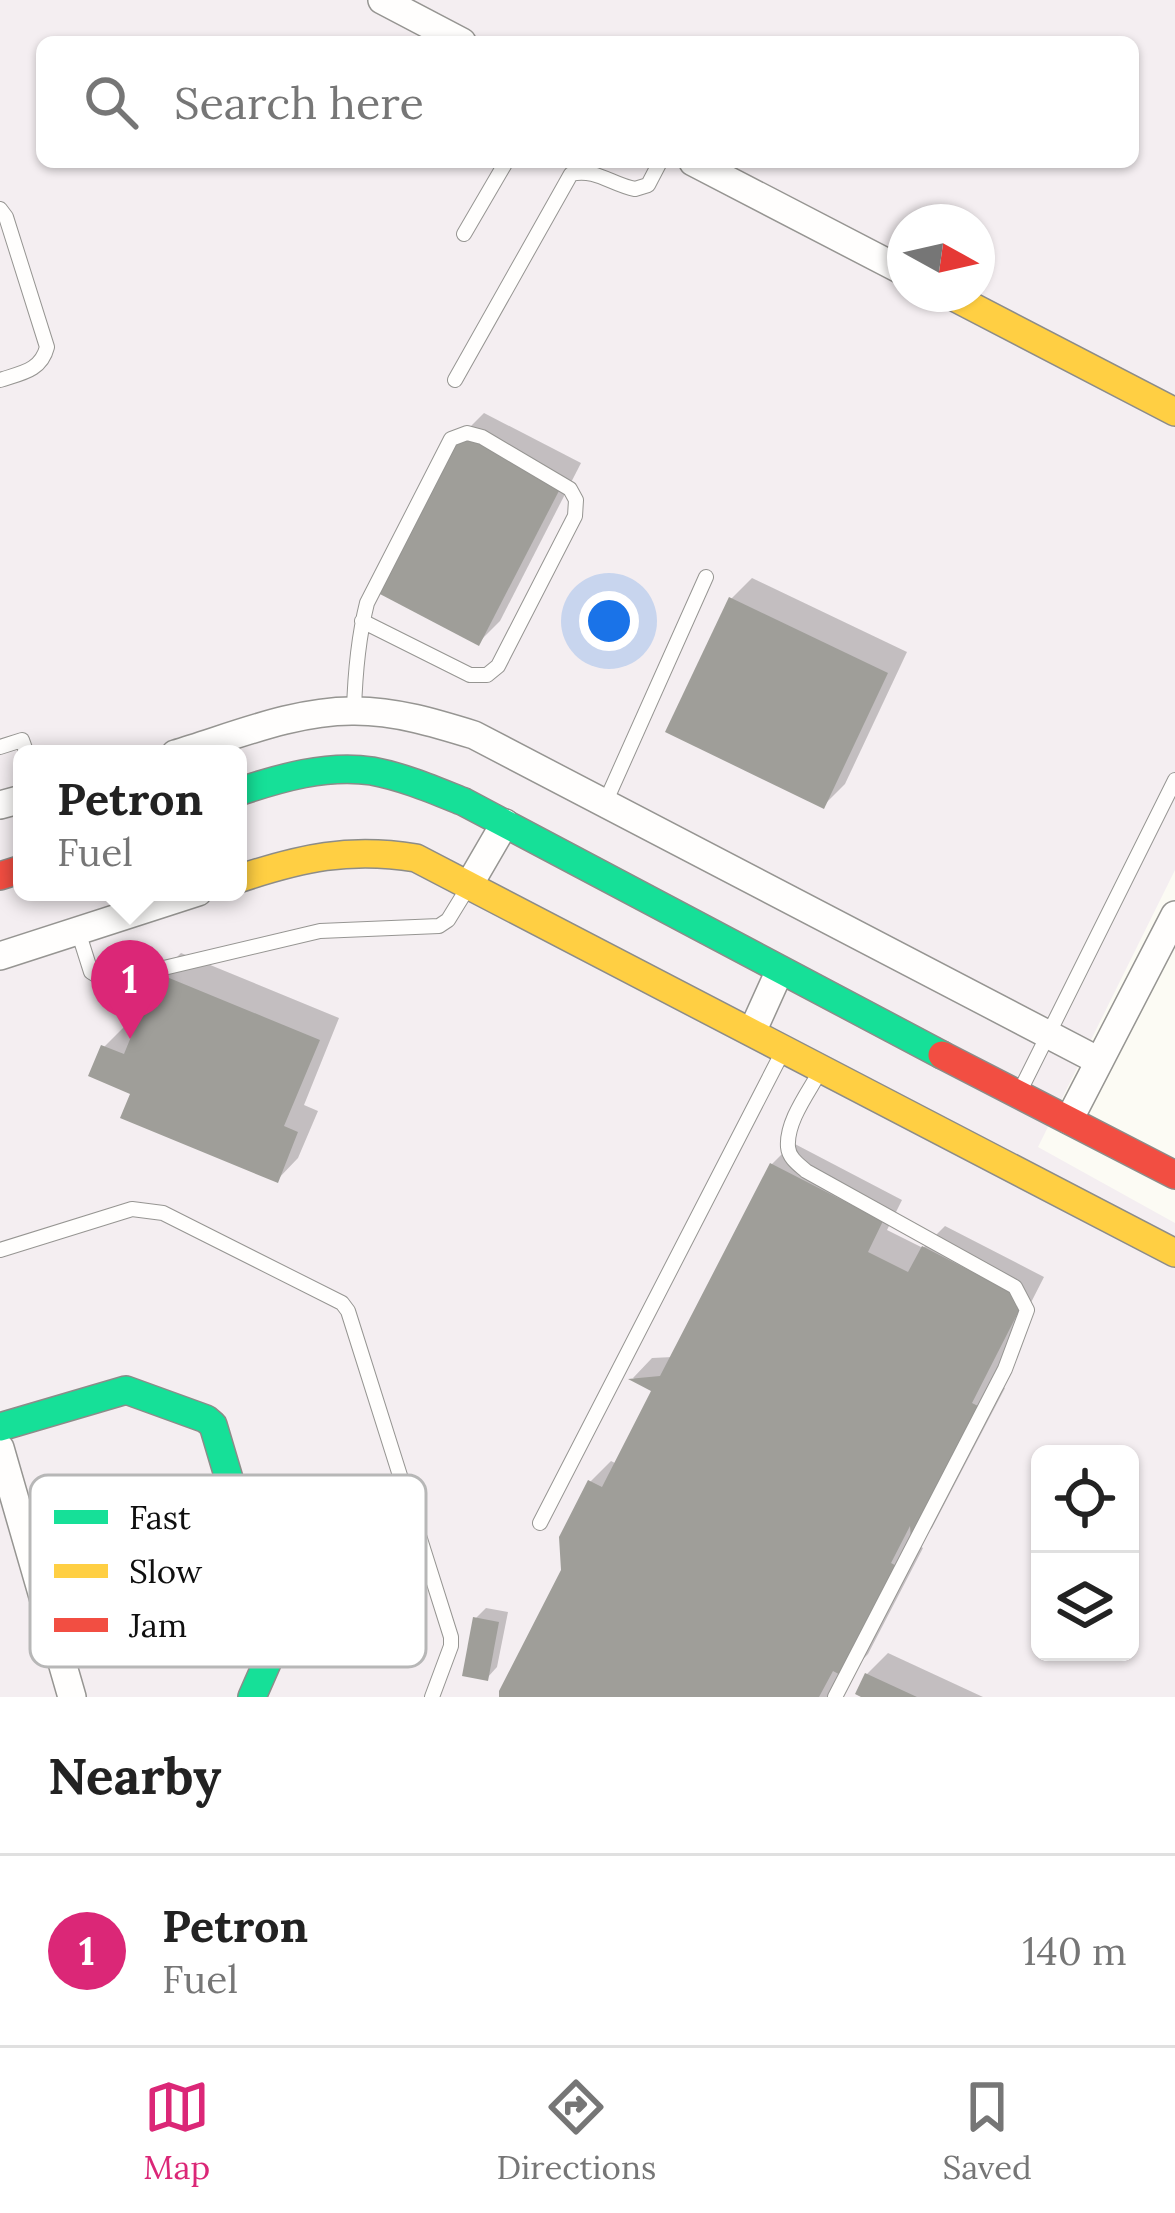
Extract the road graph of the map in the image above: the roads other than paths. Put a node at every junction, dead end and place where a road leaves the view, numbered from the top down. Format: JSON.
{"nodes":[{"id":1,"x":382,"y":0,"type":"edge"},
{"id":2,"x":451,"y":36,"type":"edge"},
{"id":3,"x":502,"y":168,"type":"edge"},
{"id":4,"x":657,"y":168,"type":"edge"},
{"id":5,"x":705,"y":168,"type":"edge"},
{"id":6,"x":0,"y":209,"type":"edge"},
{"id":7,"x":464,"y":234,"type":"dead end"},
{"id":8,"x":887,"y":263,"type":"edge"},
{"id":9,"x":983,"y":312,"type":"edge"},
{"id":10,"x":0,"y":380,"type":"edge"},
{"id":11,"x":455,"y":380,"type":"dead end"},
{"id":12,"x":1175,"y":412,"type":"edge"},
{"id":13,"x":706,"y":577,"type":"dead end"},
{"id":14,"x":362,"y":621,"type":"junction"},
{"id":15,"x":354,"y":711,"type":"junction"},
{"id":16,"x":206,"y":745,"type":"edge"},
{"id":17,"x":1175,"y":780,"type":"edge"},
{"id":18,"x":247,"y":789,"type":"edge"},
{"id":19,"x":605,"y":803,"type":"junction"},
{"id":20,"x":505,"y":823,"type":"junction"},
{"id":21,"x":247,"y":876,"type":"edge"},
{"id":22,"x":470,"y":884,"type":"junction"},
{"id":23,"x":170,"y":901,"type":"edge"},
{"id":24,"x":1175,"y":915,"type":"edge"},
{"id":25,"x":78,"y":931,"type":"junction"},
{"id":26,"x":0,"y":956,"type":"edge"},
{"id":27,"x":780,"y":970,"type":"junction"},
{"id":28,"x":752,"y":1032,"type":"junction"},
{"id":29,"x":1048,"y":1035,"type":"junction"},
{"id":30,"x":784,"y":1049,"type":"junction"},
{"id":31,"x":1099,"y":1061,"type":"junction"},
{"id":32,"x":821,"y":1068,"type":"junction"},
{"id":33,"x":1018,"y":1094,"type":"junction"},
{"id":34,"x":1069,"y":1120,"type":"junction"},
{"id":35,"x":1175,"y":1175,"type":"edge"},
{"id":36,"x":0,"y":1250,"type":"edge"},
{"id":37,"x":1175,"y":1253,"type":"edge"},
{"id":38,"x":0,"y":1427,"type":"edge"},
{"id":39,"x":0,"y":1448,"type":"edge"},
{"id":40,"x":228,"y":1475,"type":"edge"},
{"id":41,"x":400,"y":1475,"type":"edge"},
{"id":42,"x":540,"y":1523,"type":"dead end"},
{"id":43,"x":30,"y":1552,"type":"edge"},
{"id":44,"x":426,"y":1558,"type":"edge"},
{"id":45,"x":63,"y":1667,"type":"edge"},
{"id":46,"x":265,"y":1667,"type":"edge"},
{"id":47,"x":72,"y":1697,"type":"edge"},
{"id":48,"x":252,"y":1697,"type":"edge"},
{"id":49,"x":432,"y":1697,"type":"edge"},
{"id":50,"x":835,"y":1697,"type":"edge"}],
"edges":[{"from":1,"to":2,"type":"street"},
{"from":3,"to":7,"type":"lane"},
{"from":4,"to":11,"type":"lane"},
{"from":5,"to":8,"type":"street"},
{"from":6,"to":10,"type":"lane"},
{"from":9,"to":12,"type":"street"},
{"from":13,"to":19,"type":"lane"},
{"from":14,"to":14,"type":"lane"},
{"from":14,"to":15,"type":"lane"},
{"from":15,"to":16,"type":"street"},
{"from":15,"to":19,"type":"street"},
{"from":17,"to":29,"type":"lane"},
{"from":18,"to":20,"type":"street"},
{"from":19,"to":29,"type":"street"},
{"from":20,"to":22,"type":"street"},
{"from":20,"to":27,"type":"street"},
{"from":21,"to":22,"type":"street"},
{"from":22,"to":25,"type":"lane"},
{"from":22,"to":28,"type":"street"},
{"from":23,"to":25,"type":"street"},
{"from":24,"to":31,"type":"street"},
{"from":25,"to":26,"type":"street"},
{"from":27,"to":28,"type":"street"},
{"from":27,"to":33,"type":"street"},
{"from":28,"to":30,"type":"street"},
{"from":29,"to":31,"type":"street"},
{"from":29,"to":33,"type":"lane"},
{"from":30,"to":32,"type":"street"},
{"from":30,"to":42,"type":"lane"},
{"from":31,"to":34,"type":"street"},
{"from":32,"to":37,"type":"street"},
{"from":32,"to":50,"type":"lane"},
{"from":33,"to":34,"type":"street"},
{"from":34,"to":35,"type":"street"},
{"from":36,"to":41,"type":"lane"},
{"from":38,"to":40,"type":"street"},
{"from":39,"to":43,"type":"street"},
{"from":44,"to":49,"type":"lane"},
{"from":45,"to":47,"type":"street"},
{"from":46,"to":48,"type":"street"}]}
